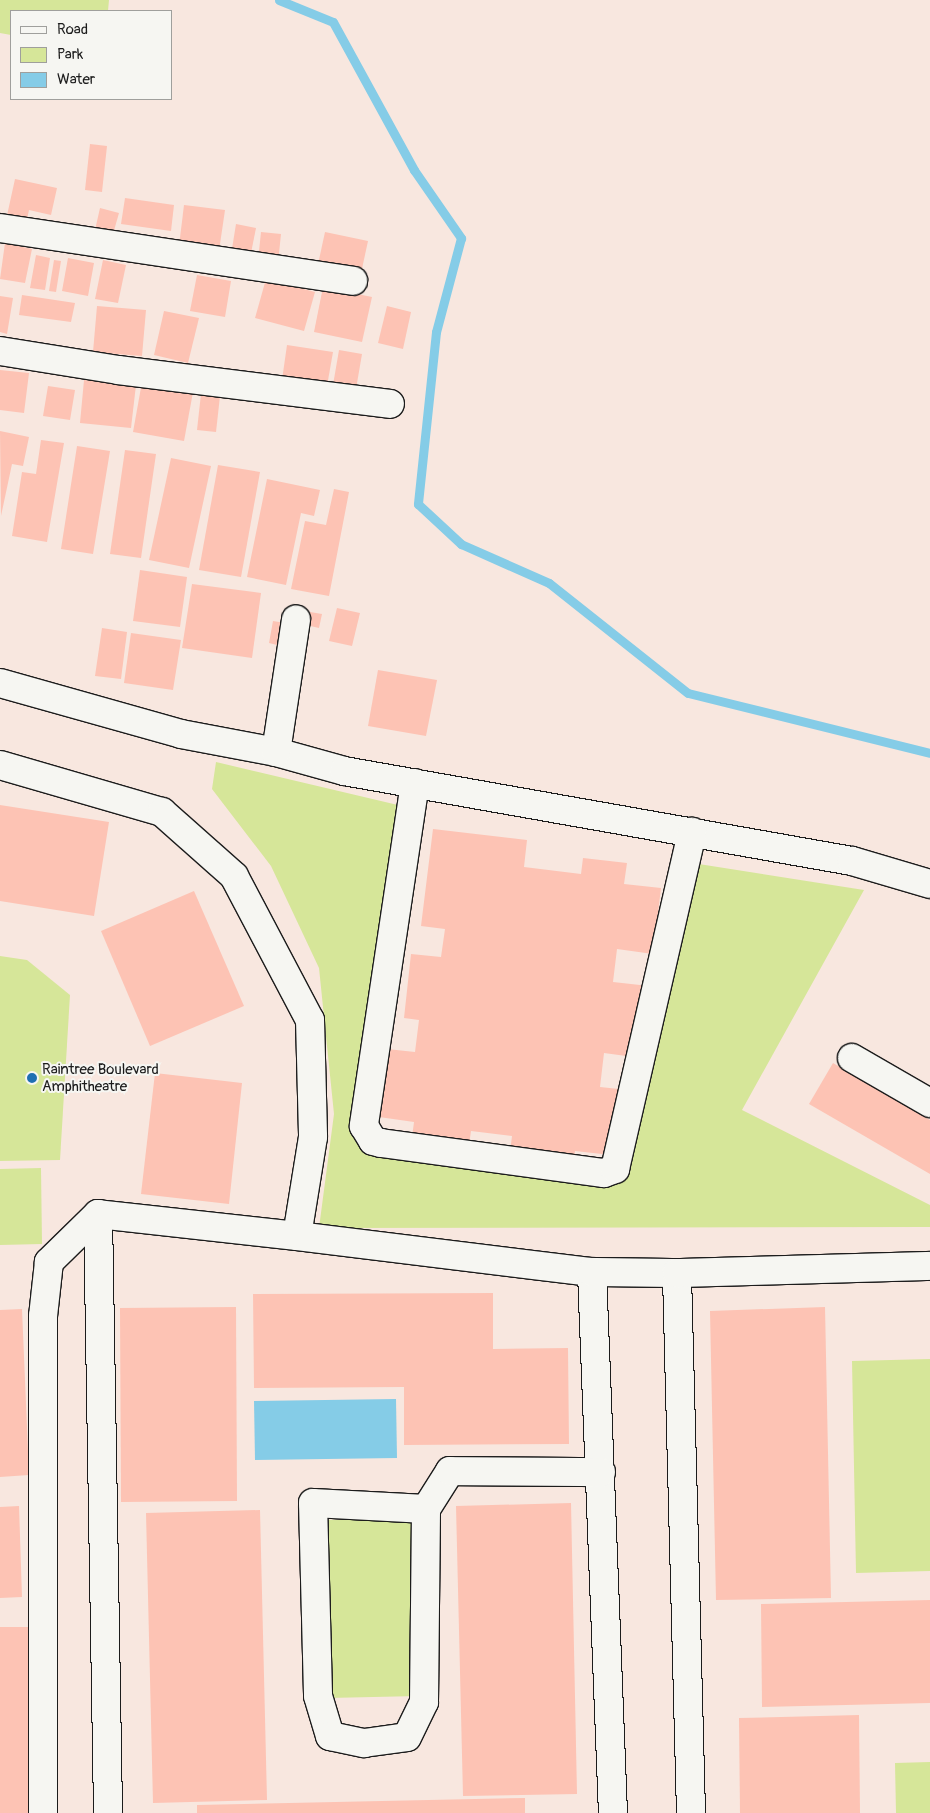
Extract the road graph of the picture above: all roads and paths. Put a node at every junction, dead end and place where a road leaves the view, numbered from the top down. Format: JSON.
{"nodes":[{"id":1,"x":0,"y":228,"type":"edge"},
{"id":2,"x":353,"y":281,"type":"dead end"},
{"id":3,"x":0,"y":350,"type":"edge"},
{"id":4,"x":390,"y":404,"type":"dead end"},
{"id":5,"x":296,"y":619,"type":"dead end"},
{"id":6,"x":0,"y":683,"type":"edge"},
{"id":7,"x":276,"y":752,"type":"junction"},
{"id":8,"x":0,"y":765,"type":"edge"},
{"id":9,"x":415,"y":783,"type":"junction"},
{"id":10,"x":692,"y":832,"type":"junction"},
{"id":11,"x":930,"y":884,"type":"edge"},
{"id":12,"x":852,"y":1058,"type":"dead end"},
{"id":13,"x":930,"y":1103,"type":"edge"},
{"id":14,"x":98,"y":1214,"type":"junction"},
{"id":15,"x":297,"y":1236,"type":"junction"},
{"id":16,"x":930,"y":1266,"type":"edge"},
{"id":17,"x":592,"y":1272,"type":"junction"},
{"id":18,"x":677,"y":1273,"type":"junction"},
{"id":19,"x":601,"y":1472,"type":"junction"},
{"id":20,"x":426,"y":1509,"type":"junction"},
{"id":21,"x":43,"y":1813,"type":"edge"},
{"id":22,"x":108,"y":1813,"type":"edge"},
{"id":23,"x":613,"y":1813,"type":"edge"},
{"id":24,"x":691,"y":1813,"type":"edge"}],
"edges":[{"from":1,"to":2,"type":"street"},
{"from":3,"to":4,"type":"street"},
{"from":5,"to":7,"type":"street"},
{"from":6,"to":7,"type":"street"},
{"from":7,"to":9,"type":"street"},
{"from":8,"to":15,"type":"street"},
{"from":9,"to":10,"type":"street"},
{"from":9,"to":10,"type":"street"},
{"from":10,"to":11,"type":"street"},
{"from":12,"to":13,"type":"street"},
{"from":14,"to":15,"type":"street"},
{"from":14,"to":21,"type":"street"},
{"from":14,"to":22,"type":"street"},
{"from":15,"to":17,"type":"street"},
{"from":16,"to":18,"type":"street"},
{"from":17,"to":18,"type":"street"},
{"from":17,"to":19,"type":"street"},
{"from":18,"to":24,"type":"street"},
{"from":19,"to":20,"type":"street"},
{"from":19,"to":23,"type":"street"},
{"from":20,"to":20,"type":"street"}]}
